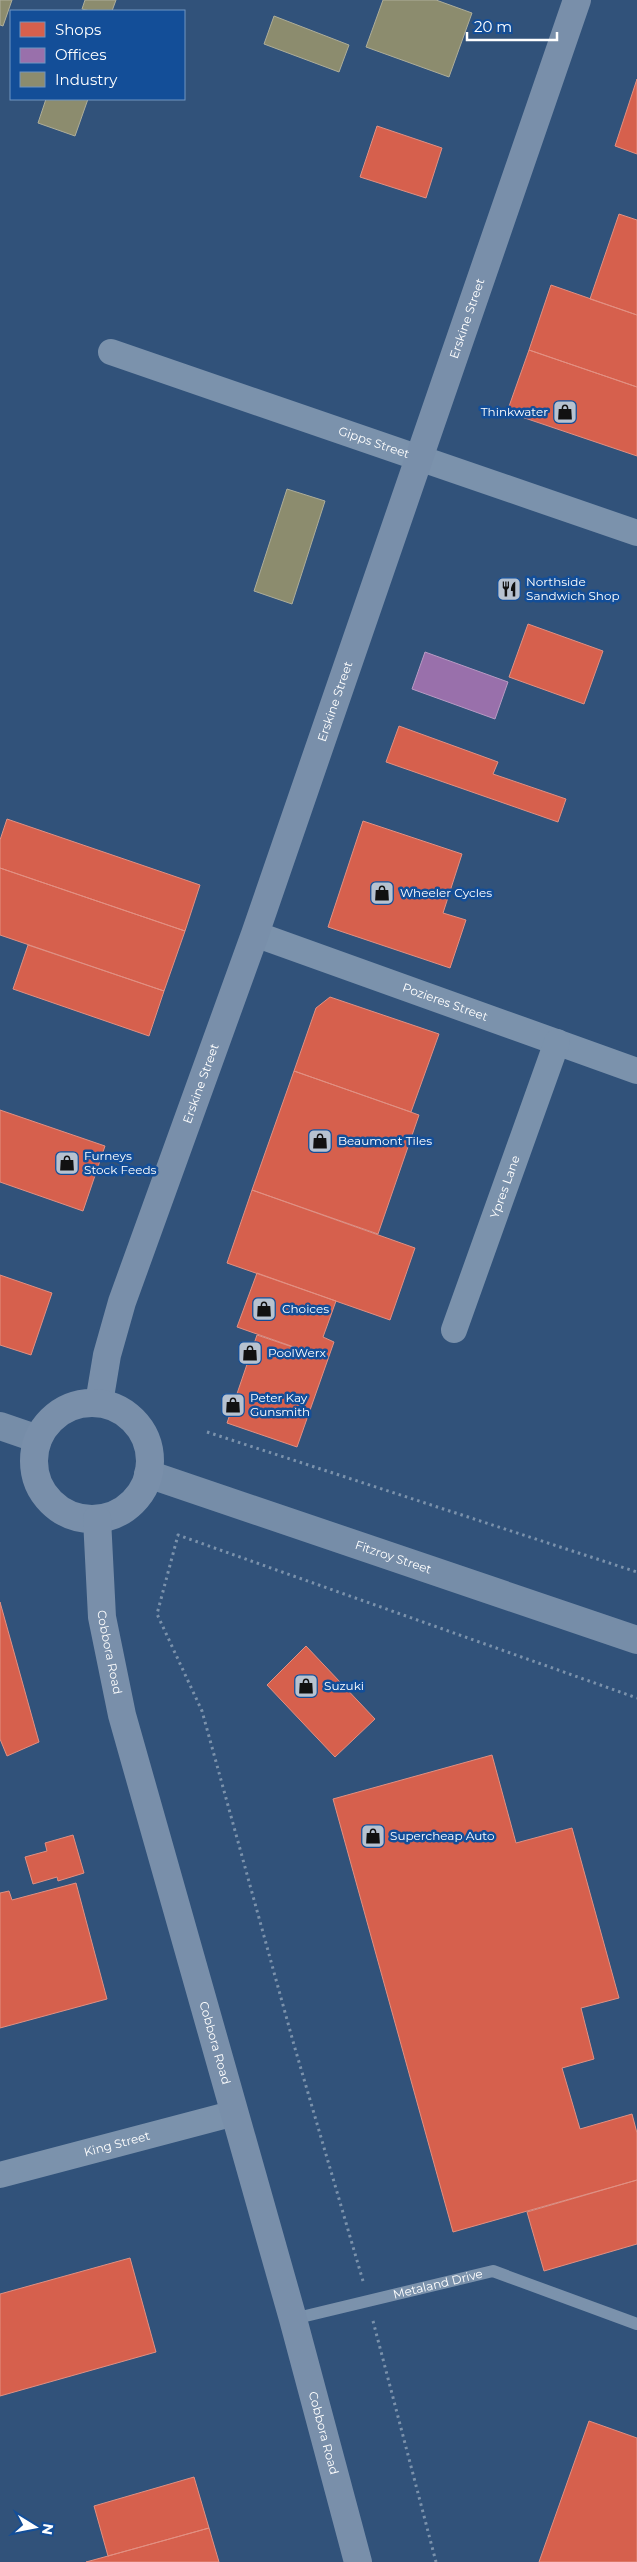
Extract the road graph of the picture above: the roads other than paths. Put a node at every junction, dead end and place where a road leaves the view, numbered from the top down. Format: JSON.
{"nodes":[{"id":1,"x":577,"y":0,"type":"edge"},
{"id":2,"x":111,"y":352,"type":"dead end"},
{"id":3,"x":420,"y":458,"type":"junction"},
{"id":4,"x":637,"y":533,"type":"edge"},
{"id":5,"x":255,"y":934,"type":"junction"},
{"id":6,"x":557,"y":1042,"type":"junction"},
{"id":7,"x":637,"y":1071,"type":"edge"},
{"id":8,"x":454,"y":1330,"type":"dead end"},
{"id":9,"x":99,"y":1403,"type":"junction"},
{"id":10,"x":0,"y":1426,"type":"edge"},
{"id":11,"x":38,"y":1439,"type":"junction"},
{"id":12,"x":148,"y":1474,"type":"junction"},
{"id":13,"x":97,"y":1519,"type":"junction"},
{"id":14,"x":637,"y":1640,"type":"edge"},
{"id":15,"x":235,"y":2113,"type":"junction"},
{"id":16,"x":0,"y":2175,"type":"edge"},
{"id":17,"x":293,"y":2319,"type":"junction"},
{"id":18,"x":637,"y":2324,"type":"edge"},
{"id":19,"x":358,"y":2562,"type":"edge"}],
"edges":[{"from":1,"to":3,"type":"main road","name":"Erskine Street"},
{"from":2,"to":3,"type":"street","name":"Gipps Street"},
{"from":3,"to":4,"type":"street","name":"Gipps Street"},
{"from":3,"to":5,"type":"main road","name":"Erskine Street"},
{"from":5,"to":6,"type":"street","name":"Pozieres Street"},
{"from":5,"to":9,"type":"main road","name":"Erskine Street"},
{"from":6,"to":7,"type":"street","name":"Pozieres Street"},
{"from":6,"to":8,"type":"street","name":"Ypres Lane"},
{"from":9,"to":11,"type":"main road"},
{"from":9,"to":12,"type":"main road"},
{"from":10,"to":11,"type":"street"},
{"from":11,"to":13,"type":"main road"},
{"from":12,"to":13,"type":"main road"},
{"from":12,"to":14,"type":"street","name":"Fitzroy Street"},
{"from":13,"to":15,"type":"main road","name":"Cobbora Road"},
{"from":15,"to":16,"type":"street","name":"King Street"},
{"from":15,"to":17,"type":"main road","name":"Cobbora Road"},
{"from":17,"to":18,"type":"lane","name":"Metaland Drive"},
{"from":17,"to":19,"type":"main road","name":"Cobbora Road"}]}
